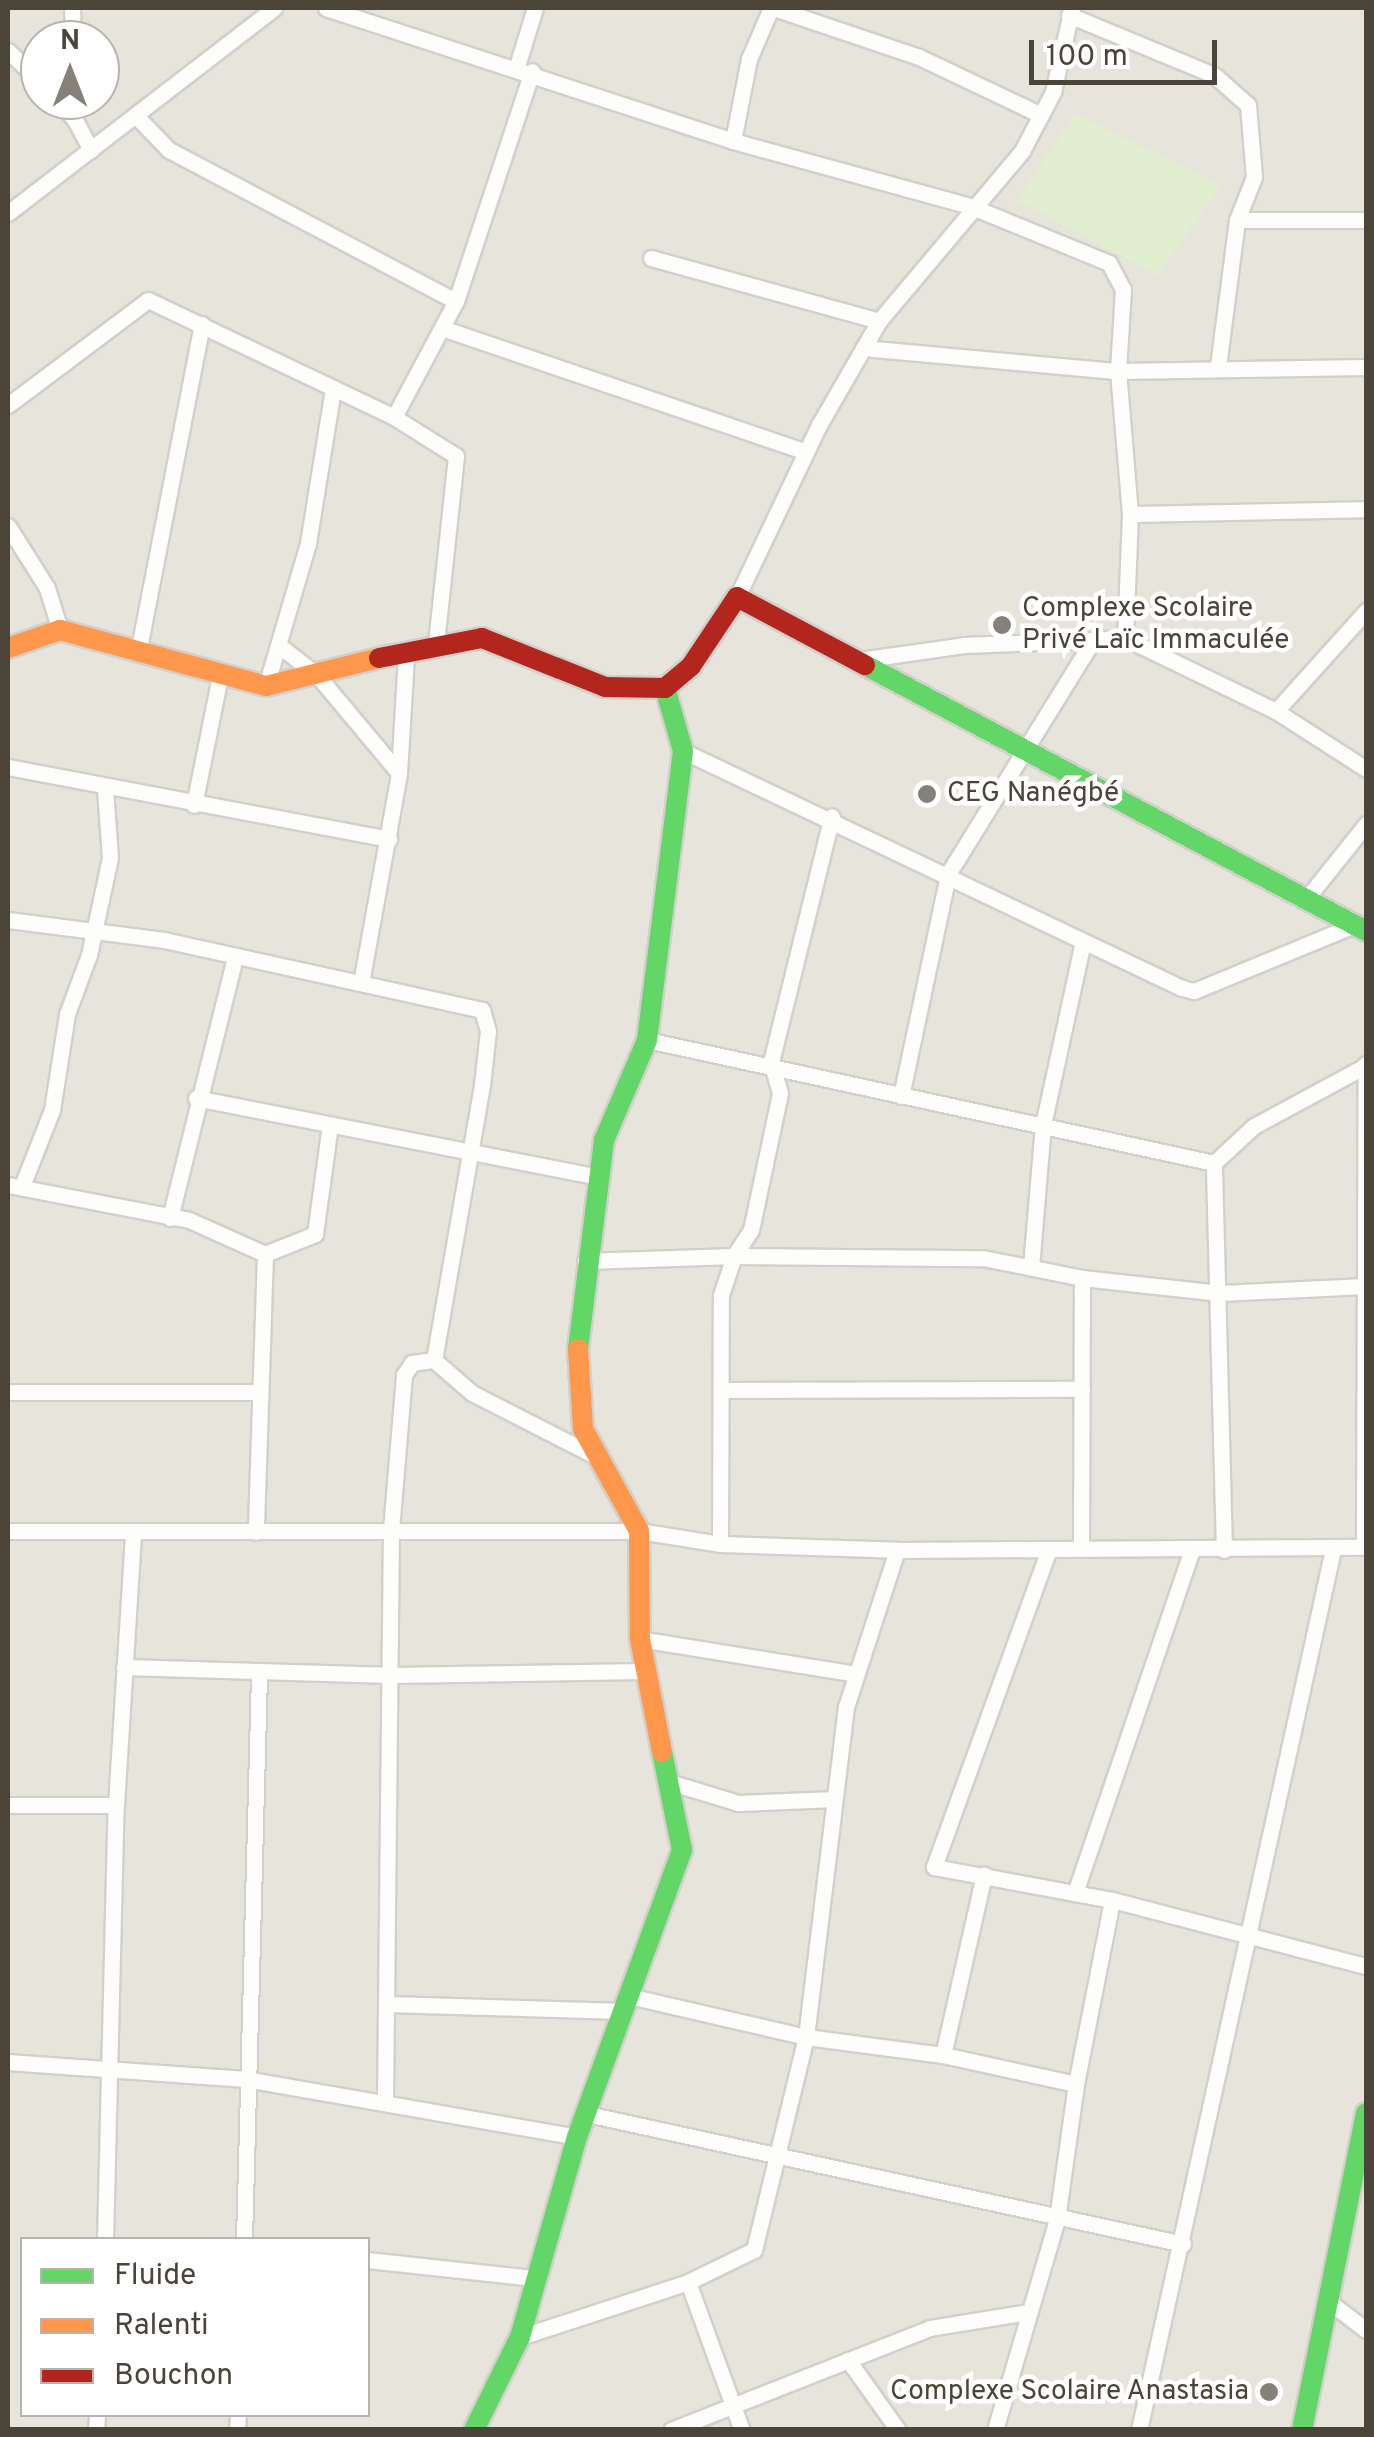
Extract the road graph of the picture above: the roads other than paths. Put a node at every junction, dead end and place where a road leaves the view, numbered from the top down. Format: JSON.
{"nodes":[{"id":1,"x":274,"y":8,"type":"edge"},
{"id":2,"x":326,"y":8,"type":"edge"},
{"id":3,"x":535,"y":8,"type":"edge"},
{"id":4,"x":773,"y":8,"type":"edge"},
{"id":5,"x":1070,"y":11,"type":"edge"},
{"id":6,"x":524,"y":68,"type":"junction"},
{"id":7,"x":1041,"y":115,"type":"junction"},
{"id":8,"x":136,"y":116,"type":"junction"},
{"id":9,"x":74,"y":120,"type":"edge"},
{"id":10,"x":734,"y":140,"type":"junction"},
{"id":11,"x":90,"y":150,"type":"junction"},
{"id":12,"x":970,"y":206,"type":"junction"},
{"id":13,"x":8,"y":214,"type":"edge"},
{"id":14,"x":1238,"y":220,"type":"junction"},
{"id":15,"x":1366,"y":220,"type":"edge"},
{"id":16,"x":651,"y":258,"type":"dead end"},
{"id":17,"x":456,"y":301,"type":"junction"},
{"id":18,"x":878,"y":321,"type":"junction"},
{"id":19,"x":202,"y":324,"type":"junction"},
{"id":20,"x":445,"y":328,"type":"junction"},
{"id":21,"x":863,"y":348,"type":"junction"},
{"id":22,"x":1218,"y":367,"type":"junction"},
{"id":23,"x":1366,"y":367,"type":"edge"},
{"id":24,"x":1118,"y":372,"type":"junction"},
{"id":25,"x":333,"y":388,"type":"junction"},
{"id":26,"x":8,"y":405,"type":"edge"},
{"id":27,"x":394,"y":418,"type":"junction"},
{"id":28,"x":806,"y":452,"type":"junction"},
{"id":29,"x":1366,"y":509,"type":"edge"},
{"id":30,"x":1130,"y":514,"type":"junction"},
{"id":31,"x":8,"y":526,"type":"edge"},
{"id":32,"x":737,"y":597,"type":"junction"},
{"id":33,"x":1366,"y":611,"type":"edge"},
{"id":34,"x":60,"y":630,"type":"junction"},
{"id":35,"x":1125,"y":638,"type":"junction"},
{"id":36,"x":1092,"y":640,"type":"junction"},
{"id":37,"x":436,"y":642,"type":"junction"},
{"id":38,"x":281,"y":647,"type":"junction"},
{"id":39,"x":8,"y":648,"type":"edge"},
{"id":40,"x":138,"y":653,"type":"junction"},
{"id":41,"x":406,"y":655,"type":"junction"},
{"id":42,"x":859,"y":660,"type":"junction"},
{"id":43,"x":317,"y":675,"type":"junction"},
{"id":44,"x":220,"y":676,"type":"junction"},
{"id":45,"x":266,"y":686,"type":"junction"},
{"id":46,"x":665,"y":688,"type":"junction"},
{"id":47,"x":1276,"y":712,"type":"junction"},
{"id":48,"x":1024,"y":749,"type":"junction"},
{"id":49,"x":683,"y":751,"type":"junction"},
{"id":50,"x":8,"y":768,"type":"edge"},
{"id":51,"x":1366,"y":768,"type":"edge"},
{"id":52,"x":399,"y":773,"type":"junction"},
{"id":53,"x":106,"y":788,"type":"junction"},
{"id":54,"x":194,"y":805,"type":"junction"},
{"id":55,"x":832,"y":816,"type":"junction"},
{"id":56,"x":1366,"y":824,"type":"edge"},
{"id":57,"x":389,"y":839,"type":"junction"},
{"id":58,"x":948,"y":874,"type":"junction"},
{"id":59,"x":1308,"y":898,"type":"junction"},
{"id":60,"x":8,"y":920,"type":"edge"},
{"id":61,"x":95,"y":928,"type":"junction"},
{"id":62,"x":1360,"y":928,"type":"edge"},
{"id":63,"x":1082,"y":946,"type":"junction"},
{"id":64,"x":235,"y":958,"type":"junction"},
{"id":65,"x":361,"y":983,"type":"junction"},
{"id":66,"x":648,"y":1040,"type":"junction"},
{"id":67,"x":770,"y":1062,"type":"junction"},
{"id":68,"x":1366,"y":1065,"type":"edge"},
{"id":69,"x":901,"y":1096,"type":"junction"},
{"id":70,"x":196,"y":1098,"type":"junction"},
{"id":71,"x":330,"y":1125,"type":"junction"},
{"id":72,"x":1043,"y":1125,"type":"junction"},
{"id":73,"x":469,"y":1153,"type":"junction"},
{"id":74,"x":1214,"y":1163,"type":"junction"},
{"id":75,"x":597,"y":1177,"type":"junction"},
{"id":76,"x":15,"y":1186,"type":"edge"},
{"id":77,"x":170,"y":1218,"type":"junction"},
{"id":78,"x":266,"y":1254,"type":"junction"},
{"id":79,"x":734,"y":1256,"type":"junction"},
{"id":80,"x":585,"y":1261,"type":"junction"},
{"id":81,"x":1031,"y":1267,"type":"junction"},
{"id":82,"x":1082,"y":1278,"type":"junction"},
{"id":83,"x":1365,"y":1286,"type":"edge"},
{"id":84,"x":1220,"y":1293,"type":"junction"},
{"id":85,"x":434,"y":1360,"type":"junction"},
{"id":86,"x":1082,"y":1389,"type":"junction"},
{"id":87,"x":721,"y":1390,"type":"junction"},
{"id":88,"x":8,"y":1392,"type":"edge"},
{"id":89,"x":258,"y":1392,"type":"junction"},
{"id":90,"x":597,"y":1457,"type":"junction"},
{"id":91,"x":8,"y":1530,"type":"edge"},
{"id":92,"x":391,"y":1530,"type":"junction"},
{"id":93,"x":133,"y":1532,"type":"junction"},
{"id":94,"x":256,"y":1532,"type":"junction"},
{"id":95,"x":640,"y":1532,"type":"junction"},
{"id":96,"x":720,"y":1544,"type":"junction"},
{"id":97,"x":1365,"y":1547,"type":"edge"},
{"id":98,"x":1332,"y":1548,"type":"junction"},
{"id":99,"x":1049,"y":1549,"type":"junction"},
{"id":100,"x":1081,"y":1549,"type":"junction"},
{"id":101,"x":897,"y":1550,"type":"junction"},
{"id":102,"x":1192,"y":1550,"type":"junction"},
{"id":103,"x":1224,"y":1550,"type":"junction"},
{"id":104,"x":640,"y":1639,"type":"junction"},
{"id":105,"x":124,"y":1667,"type":"junction"},
{"id":106,"x":646,"y":1670,"type":"junction"},
{"id":107,"x":260,"y":1673,"type":"junction"},
{"id":108,"x":856,"y":1674,"type":"junction"},
{"id":109,"x":392,"y":1675,"type":"junction"},
{"id":110,"x":666,"y":1780,"type":"junction"},
{"id":111,"x":834,"y":1799,"type":"junction"},
{"id":112,"x":8,"y":1805,"type":"edge"},
{"id":113,"x":116,"y":1805,"type":"junction"},
{"id":114,"x":984,"y":1875,"type":"junction"},
{"id":115,"x":1076,"y":1893,"type":"junction"},
{"id":116,"x":1112,"y":1900,"type":"junction"},
{"id":117,"x":1244,"y":1932,"type":"junction"},
{"id":118,"x":1366,"y":1966,"type":"edge"},
{"id":119,"x":626,"y":2003,"type":"junction"},
{"id":120,"x":388,"y":2004,"type":"junction"},
{"id":121,"x":806,"y":2037,"type":"junction"},
{"id":122,"x":943,"y":2055,"type":"junction"},
{"id":123,"x":8,"y":2062,"type":"edge"},
{"id":124,"x":113,"y":2069,"type":"junction"},
{"id":125,"x":245,"y":2079,"type":"junction"},
{"id":126,"x":1076,"y":2084,"type":"junction"},
{"id":127,"x":385,"y":2101,"type":"junction"},
{"id":128,"x":1366,"y":2113,"type":"edge"},
{"id":129,"x":588,"y":2114,"type":"junction"},
{"id":130,"x":577,"y":2137,"type":"junction"},
{"id":131,"x":778,"y":2159,"type":"junction"},
{"id":132,"x":1056,"y":2219,"type":"junction"},
{"id":133,"x":105,"y":2237,"type":"edge"},
{"id":134,"x":244,"y":2237,"type":"edge"},
{"id":135,"x":1183,"y":2244,"type":"junction"},
{"id":136,"x":370,"y":2260,"type":"edge"},
{"id":137,"x":534,"y":2278,"type":"junction"},
{"id":138,"x":688,"y":2282,"type":"junction"},
{"id":139,"x":1332,"y":2304,"type":"junction"},
{"id":140,"x":1028,"y":2312,"type":"junction"},
{"id":141,"x":1366,"y":2330,"type":"edge"},
{"id":142,"x":520,"y":2337,"type":"junction"},
{"id":143,"x":848,"y":2360,"type":"junction"},
{"id":144,"x":733,"y":2405,"type":"junction"},
{"id":145,"x":474,"y":2430,"type":"edge"},
{"id":146,"x":672,"y":2430,"type":"edge"},
{"id":147,"x":742,"y":2430,"type":"edge"},
{"id":148,"x":898,"y":2430,"type":"edge"},
{"id":149,"x":996,"y":2430,"type":"edge"},
{"id":150,"x":1139,"y":2430,"type":"edge"},
{"id":151,"x":1302,"y":2430,"type":"edge"}],
"edges":[{"from":1,"to":8,"type":"street"},
{"from":2,"to":6,"type":"street"},
{"from":3,"to":6,"type":"street"},
{"from":4,"to":7,"type":"street"},
{"from":4,"to":10,"type":"street"},
{"from":5,"to":7,"type":"street"},
{"from":5,"to":14,"type":"street"},
{"from":6,"to":10,"type":"street"},
{"from":6,"to":17,"type":"street"},
{"from":7,"to":12,"type":"street"},
{"from":8,"to":11,"type":"street"},
{"from":8,"to":17,"type":"street"},
{"from":9,"to":11,"type":"street"},
{"from":10,"to":12,"type":"street"},
{"from":11,"to":13,"type":"street"},
{"from":12,"to":18,"type":"street"},
{"from":12,"to":24,"type":"street"},
{"from":14,"to":15,"type":"street"},
{"from":14,"to":22,"type":"street"},
{"from":16,"to":18,"type":"street"},
{"from":17,"to":20,"type":"street"},
{"from":18,"to":21,"type":"street"},
{"from":19,"to":25,"type":"street"},
{"from":19,"to":26,"type":"street"},
{"from":19,"to":40,"type":"street"},
{"from":20,"to":27,"type":"street"},
{"from":20,"to":28,"type":"street"},
{"from":21,"to":24,"type":"street"},
{"from":21,"to":28,"type":"street"},
{"from":22,"to":23,"type":"street"},
{"from":22,"to":24,"type":"street"},
{"from":24,"to":30,"type":"street"},
{"from":25,"to":27,"type":"street"},
{"from":25,"to":38,"type":"street"},
{"from":27,"to":37,"type":"street"},
{"from":28,"to":32,"type":"street"},
{"from":29,"to":30,"type":"street"},
{"from":30,"to":35,"type":"street"},
{"from":31,"to":34,"type":"street"},
{"from":32,"to":42,"type":"street"},
{"from":32,"to":46,"type":"street"},
{"from":33,"to":47,"type":"street"},
{"from":34,"to":39,"type":"street"},
{"from":34,"to":40,"type":"street"},
{"from":35,"to":36,"type":"street"},
{"from":35,"to":47,"type":"street"},
{"from":36,"to":42,"type":"street"},
{"from":36,"to":48,"type":"street"},
{"from":37,"to":41,"type":"street"},
{"from":37,"to":46,"type":"street"},
{"from":38,"to":43,"type":"street"},
{"from":38,"to":45,"type":"street"},
{"from":40,"to":44,"type":"street"},
{"from":41,"to":43,"type":"street"},
{"from":41,"to":52,"type":"street"},
{"from":42,"to":48,"type":"street"},
{"from":43,"to":45,"type":"street"},
{"from":43,"to":52,"type":"street"},
{"from":44,"to":45,"type":"street"},
{"from":44,"to":54,"type":"street"},
{"from":46,"to":49,"type":"street"},
{"from":47,"to":51,"type":"street"},
{"from":48,"to":58,"type":"street"},
{"from":48,"to":59,"type":"street"},
{"from":49,"to":55,"type":"street"},
{"from":49,"to":66,"type":"street"},
{"from":50,"to":53,"type":"street"},
{"from":52,"to":57,"type":"street"},
{"from":53,"to":54,"type":"street"},
{"from":53,"to":61,"type":"street"},
{"from":54,"to":57,"type":"street"},
{"from":55,"to":58,"type":"street"},
{"from":55,"to":67,"type":"street"},
{"from":56,"to":59,"type":"street"},
{"from":57,"to":65,"type":"street"},
{"from":58,"to":63,"type":"street"},
{"from":58,"to":69,"type":"street"},
{"from":59,"to":62,"type":"street"},
{"from":60,"to":61,"type":"street"},
{"from":61,"to":64,"type":"street"},
{"from":61,"to":76,"type":"street"},
{"from":62,"to":63,"type":"street"},
{"from":63,"to":72,"type":"street"},
{"from":64,"to":65,"type":"street"},
{"from":64,"to":70,"type":"street"},
{"from":65,"to":73,"type":"street"},
{"from":66,"to":67,"type":"street"},
{"from":66,"to":75,"type":"street"},
{"from":67,"to":69,"type":"street"},
{"from":67,"to":79,"type":"street"},
{"from":68,"to":74,"type":"street"},
{"from":68,"to":83,"type":"street"},
{"from":69,"to":72,"type":"street"},
{"from":70,"to":71,"type":"street"},
{"from":70,"to":77,"type":"street"},
{"from":71,"to":73,"type":"street"},
{"from":71,"to":78,"type":"street"},
{"from":72,"to":74,"type":"street"},
{"from":72,"to":81,"type":"street"},
{"from":73,"to":75,"type":"street"},
{"from":73,"to":85,"type":"street"},
{"from":74,"to":84,"type":"street"},
{"from":75,"to":80,"type":"street"},
{"from":76,"to":77,"type":"street"},
{"from":77,"to":78,"type":"street"},
{"from":78,"to":89,"type":"street"},
{"from":79,"to":80,"type":"street"},
{"from":79,"to":81,"type":"street"},
{"from":79,"to":87,"type":"street"},
{"from":80,"to":90,"type":"street"},
{"from":81,"to":82,"type":"street"},
{"from":82,"to":84,"type":"street"},
{"from":82,"to":86,"type":"street"},
{"from":83,"to":84,"type":"street"},
{"from":83,"to":97,"type":"street"},
{"from":84,"to":103,"type":"street"},
{"from":85,"to":90,"type":"street"},
{"from":85,"to":92,"type":"street"},
{"from":86,"to":87,"type":"street"},
{"from":86,"to":100,"type":"street"},
{"from":87,"to":96,"type":"street"},
{"from":88,"to":89,"type":"street"},
{"from":89,"to":94,"type":"street"},
{"from":90,"to":95,"type":"street"},
{"from":91,"to":93,"type":"street"},
{"from":92,"to":94,"type":"street"},
{"from":92,"to":95,"type":"street"},
{"from":92,"to":109,"type":"street"},
{"from":93,"to":94,"type":"street"},
{"from":93,"to":105,"type":"street"},
{"from":95,"to":96,"type":"street"},
{"from":95,"to":104,"type":"street"},
{"from":96,"to":101,"type":"street"},
{"from":97,"to":98,"type":"street"},
{"from":98,"to":103,"type":"street"},
{"from":98,"to":117,"type":"street"},
{"from":99,"to":100,"type":"street"},
{"from":99,"to":101,"type":"street"},
{"from":99,"to":114,"type":"street"},
{"from":100,"to":102,"type":"street"},
{"from":101,"to":108,"type":"street"},
{"from":102,"to":103,"type":"street"},
{"from":102,"to":115,"type":"street"},
{"from":104,"to":106,"type":"street"},
{"from":104,"to":108,"type":"street"},
{"from":105,"to":107,"type":"street"},
{"from":105,"to":113,"type":"street"},
{"from":106,"to":109,"type":"street"},
{"from":106,"to":110,"type":"street"},
{"from":107,"to":109,"type":"street"},
{"from":107,"to":125,"type":"street"},
{"from":108,"to":111,"type":"street"},
{"from":109,"to":120,"type":"street"},
{"from":110,"to":111,"type":"street"},
{"from":110,"to":119,"type":"street"},
{"from":111,"to":121,"type":"street"},
{"from":112,"to":113,"type":"street"},
{"from":113,"to":124,"type":"street"},
{"from":114,"to":115,"type":"street"},
{"from":114,"to":122,"type":"street"},
{"from":115,"to":116,"type":"street"},
{"from":116,"to":117,"type":"street"},
{"from":116,"to":126,"type":"street"},
{"from":117,"to":118,"type":"street"},
{"from":117,"to":135,"type":"street"},
{"from":119,"to":120,"type":"street"},
{"from":119,"to":121,"type":"street"},
{"from":119,"to":129,"type":"street"},
{"from":120,"to":127,"type":"street"},
{"from":121,"to":122,"type":"street"},
{"from":121,"to":131,"type":"street"},
{"from":122,"to":126,"type":"street"},
{"from":123,"to":124,"type":"street"},
{"from":124,"to":125,"type":"street"},
{"from":124,"to":133,"type":"street"},
{"from":125,"to":127,"type":"street"},
{"from":125,"to":134,"type":"street"},
{"from":126,"to":132,"type":"street"},
{"from":127,"to":130,"type":"street"},
{"from":128,"to":139,"type":"street"},
{"from":129,"to":130,"type":"street"},
{"from":129,"to":131,"type":"street"},
{"from":130,"to":137,"type":"street"},
{"from":131,"to":132,"type":"street"},
{"from":131,"to":138,"type":"street"},
{"from":132,"to":135,"type":"street"},
{"from":132,"to":140,"type":"street"},
{"from":135,"to":150,"type":"street"},
{"from":136,"to":137,"type":"street"},
{"from":137,"to":142,"type":"street"},
{"from":138,"to":142,"type":"street"},
{"from":138,"to":144,"type":"street"},
{"from":139,"to":141,"type":"street"},
{"from":139,"to":151,"type":"street"},
{"from":140,"to":143,"type":"street"},
{"from":140,"to":149,"type":"street"},
{"from":142,"to":145,"type":"street"},
{"from":143,"to":144,"type":"street"},
{"from":143,"to":148,"type":"street"},
{"from":144,"to":146,"type":"street"},
{"from":144,"to":147,"type":"street"}]}
